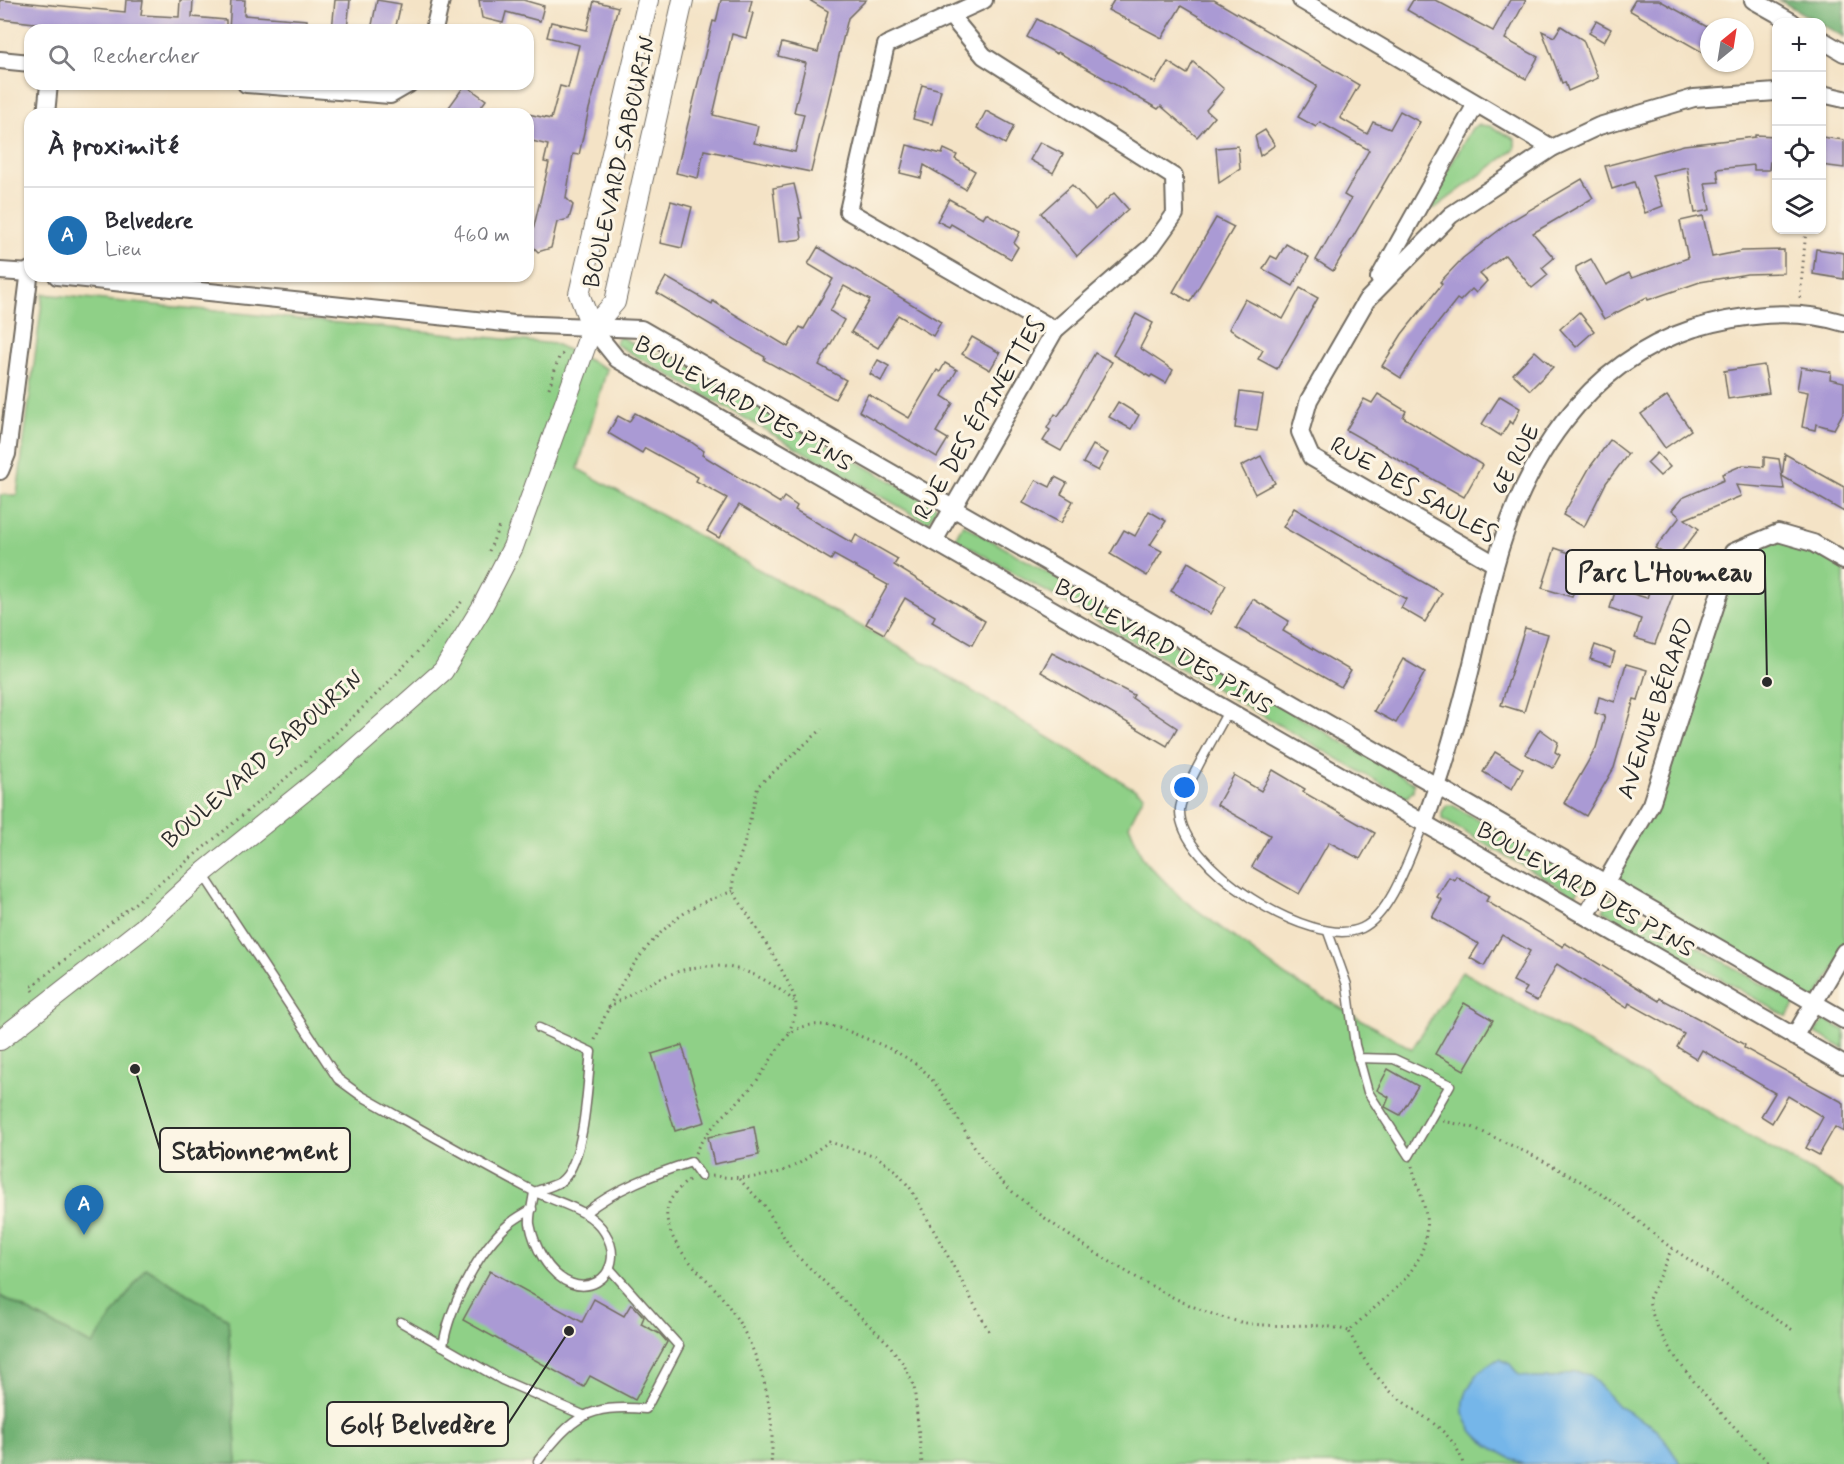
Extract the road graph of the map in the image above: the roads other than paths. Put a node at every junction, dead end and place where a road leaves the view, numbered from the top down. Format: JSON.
{"nodes":[{"id":1,"x":441,"y":0,"type":"edge"},
{"id":2,"x":648,"y":0,"type":"edge"},
{"id":3,"x":683,"y":0,"type":"edge"},
{"id":4,"x":984,"y":0,"type":"edge"},
{"id":5,"x":1301,"y":0,"type":"edge"},
{"id":6,"x":1753,"y":0,"type":"edge"},
{"id":7,"x":950,"y":15,"type":"junction"},
{"id":8,"x":1785,"y":18,"type":"edge"},
{"id":9,"x":435,"y":24,"type":"edge"},
{"id":10,"x":1826,"y":43,"type":"edge"},
{"id":11,"x":1844,"y":52,"type":"edge"},
{"id":12,"x":0,"y":60,"type":"edge"},
{"id":13,"x":24,"y":62,"type":"edge"},
{"id":14,"x":48,"y":90,"type":"edge"},
{"id":15,"x":325,"y":90,"type":"edge"},
{"id":16,"x":399,"y":90,"type":"edge"},
{"id":17,"x":1772,"y":92,"type":"edge"},
{"id":18,"x":1826,"y":95,"type":"edge"},
{"id":19,"x":1844,"y":99,"type":"edge"},
{"id":20,"x":1476,"y":104,"type":"junction"},
{"id":21,"x":47,"y":108,"type":"edge"},
{"id":22,"x":1552,"y":148,"type":"junction"},
{"id":23,"x":0,"y":271,"type":"edge"},
{"id":24,"x":24,"y":272,"type":"edge"},
{"id":25,"x":29,"y":282,"type":"edge"},
{"id":26,"x":114,"y":282,"type":"edge"},
{"id":27,"x":1366,"y":301,"type":"junction"},
{"id":28,"x":1844,"y":323,"type":"edge"},
{"id":29,"x":592,"y":328,"type":"junction"},
{"id":30,"x":1055,"y":330,"type":"junction"},
{"id":31,"x":1,"y":471,"type":"edge"},
{"id":32,"x":952,"y":507,"type":"junction"},
{"id":33,"x":934,"y":541,"type":"junction"},
{"id":34,"x":1844,"y":561,"type":"edge"},
{"id":35,"x":1495,"y":564,"type":"junction"},
{"id":36,"x":1228,"y":711,"type":"junction"},
{"id":37,"x":1437,"y":787,"type":"junction"},
{"id":38,"x":1424,"y":823,"type":"junction"},
{"id":39,"x":203,"y":873,"type":"junction"},
{"id":40,"x":1604,"y":883,"type":"junction"},
{"id":41,"x":1586,"y":916,"type":"junction"},
{"id":42,"x":1328,"y":932,"type":"junction"},
{"id":43,"x":1844,"y":952,"type":"edge"},
{"id":44,"x":1814,"y":1003,"type":"junction"},
{"id":45,"x":1844,"y":1020,"type":"edge"},
{"id":46,"x":539,"y":1028,"type":"dead end"},
{"id":47,"x":1794,"y":1037,"type":"junction"},
{"id":48,"x":0,"y":1040,"type":"edge"},
{"id":49,"x":1358,"y":1058,"type":"junction"},
{"id":50,"x":1844,"y":1065,"type":"edge"},
{"id":51,"x":700,"y":1176,"type":"road end"},
{"id":52,"x":534,"y":1192,"type":"junction"},
{"id":53,"x":532,"y":1209,"type":"junction"},
{"id":54,"x":585,"y":1213,"type":"junction"},
{"id":55,"x":609,"y":1268,"type":"junction"},
{"id":56,"x":401,"y":1322,"type":"dead end"},
{"id":57,"x":443,"y":1346,"type":"junction"},
{"id":58,"x":583,"y":1415,"type":"junction"},
{"id":59,"x":538,"y":1461,"type":"dead end"}],
"edges":[{"from":1,"to":9,"type":"street"},
{"from":2,"to":29,"type":"street","name":"BOULEVARD SABOURIN"},
{"from":3,"to":29,"type":"street","name":"BOULEVARD SABOURIN"},
{"from":4,"to":7,"type":"street"},
{"from":5,"to":20,"type":"street"},
{"from":6,"to":8,"type":"street"},
{"from":7,"to":30,"type":"street"},
{"from":7,"to":30,"type":"street","name":"RUE DES ÉPINETTES"},
{"from":10,"to":11,"type":"street"},
{"from":12,"to":13,"type":"street"},
{"from":14,"to":21,"type":"street"},
{"from":15,"to":16,"type":"street"},
{"from":17,"to":22,"type":"street","name":"RUE DES SAULES"},
{"from":18,"to":19,"type":"street"},
{"from":20,"to":22,"type":"street"},
{"from":20,"to":27,"type":"street"},
{"from":22,"to":27,"type":"street","name":"RUE DES SAULES"},
{"from":23,"to":24,"type":"street"},
{"from":25,"to":31,"type":"street"},
{"from":26,"to":29,"type":"street"},
{"from":27,"to":35,"type":"street","name":"RUE DES SAULES"},
{"from":28,"to":35,"type":"street","name":"6E RUE"},
{"from":29,"to":32,"type":"street","name":"BOULEVARD DES PINS"},
{"from":29,"to":33,"type":"street","name":"BOULEVARD DES PINS"},
{"from":29,"to":39,"type":"street","name":"BOULEVARD SABOURIN"},
{"from":30,"to":32,"type":"street","name":"RUE DES ÉPINETTES"},
{"from":32,"to":33,"type":"street","name":"RUE DES ÉPINETTES"},
{"from":32,"to":37,"type":"street","name":"BOULEVARD DES PINS"},
{"from":33,"to":36,"type":"street","name":"BOULEVARD DES PINS"},
{"from":34,"to":40,"type":"street","name":"AVENUE BÉRARD"},
{"from":35,"to":37,"type":"street","name":"6E RUE"},
{"from":36,"to":38,"type":"street","name":"BOULEVARD DES PINS"},
{"from":36,"to":42,"type":"lane"},
{"from":37,"to":38,"type":"street","name":"6E RUE"},
{"from":37,"to":40,"type":"street","name":"BOULEVARD DES PINS"},
{"from":38,"to":41,"type":"street","name":"BOULEVARD DES PINS"},
{"from":38,"to":42,"type":"lane"},
{"from":39,"to":48,"type":"street","name":"BOULEVARD SABOURIN"},
{"from":39,"to":52,"type":"lane"},
{"from":40,"to":41,"type":"street","name":"AVENUE BÉRARD"},
{"from":40,"to":44,"type":"street","name":"BOULEVARD DES PINS"},
{"from":41,"to":47,"type":"street","name":"BOULEVARD DES PINS"},
{"from":42,"to":49,"type":"lane"},
{"from":43,"to":44,"type":"street"},
{"from":44,"to":45,"type":"street","name":"BOULEVARD DES PINS"},
{"from":44,"to":47,"type":"street"},
{"from":46,"to":52,"type":"lane"},
{"from":47,"to":50,"type":"street","name":"BOULEVARD DES PINS"},
{"from":49,"to":49,"type":"lane"},
{"from":51,"to":54,"type":"lane"},
{"from":52,"to":53,"type":"lane"},
{"from":52,"to":54,"type":"lane"},
{"from":53,"to":55,"type":"lane"},
{"from":53,"to":57,"type":"lane"},
{"from":54,"to":55,"type":"lane"},
{"from":55,"to":58,"type":"lane"},
{"from":56,"to":57,"type":"lane"},
{"from":57,"to":58,"type":"lane"},
{"from":58,"to":59,"type":"lane"}]}
